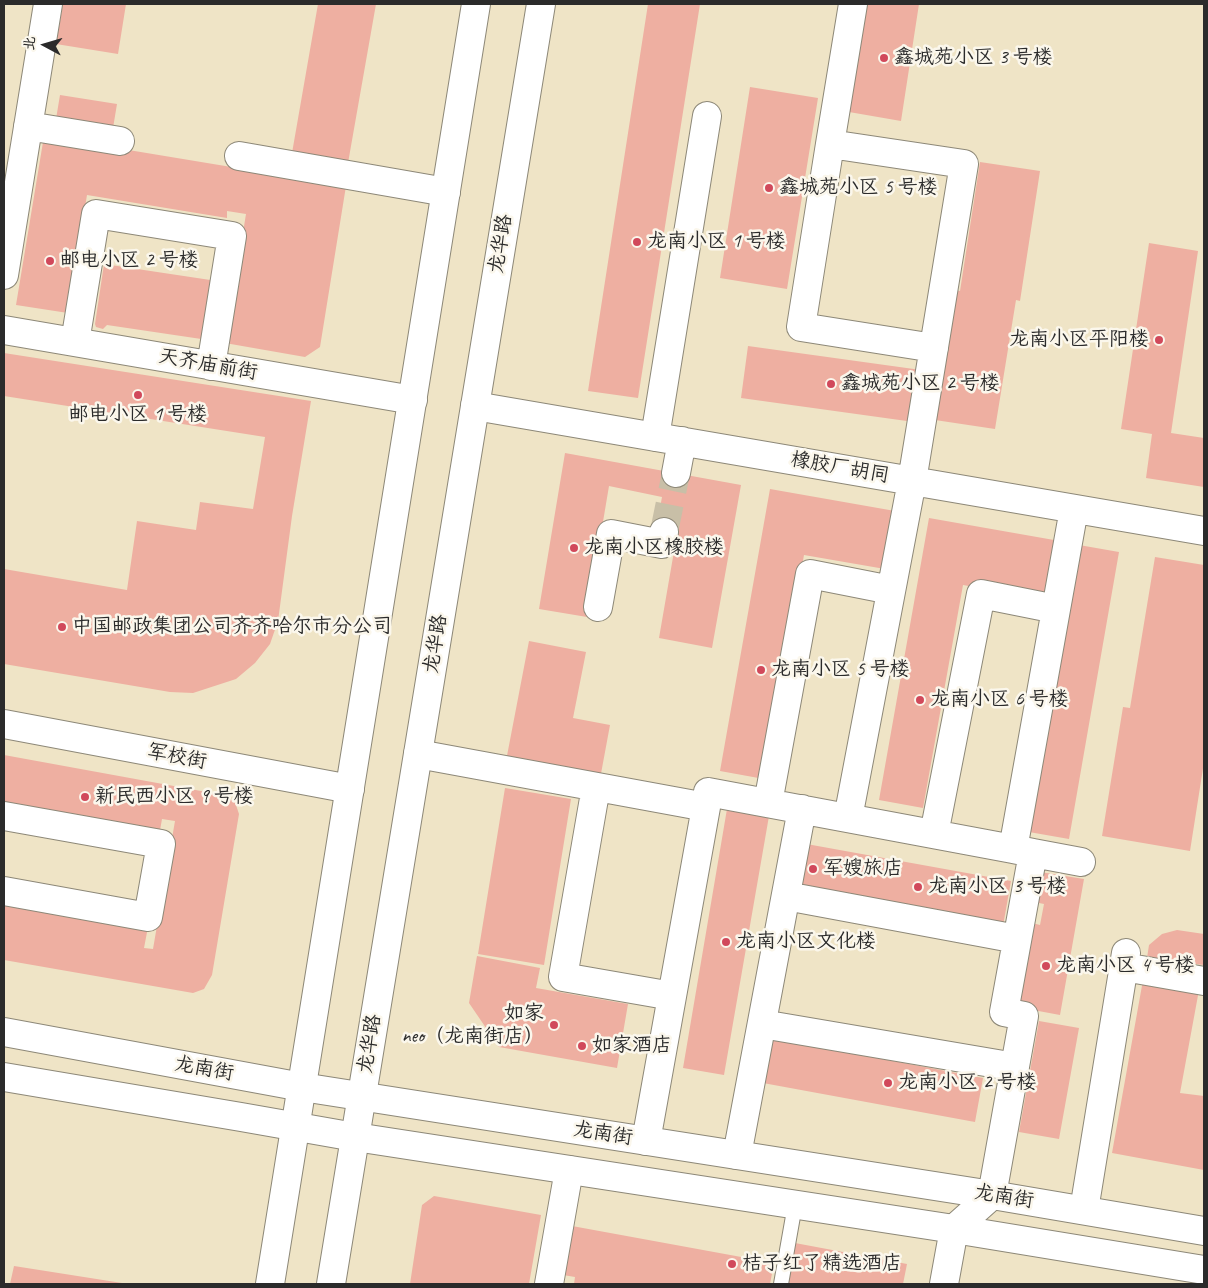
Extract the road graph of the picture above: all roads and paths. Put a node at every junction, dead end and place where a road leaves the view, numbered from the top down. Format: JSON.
{"nodes":[{"id":1,"x":48,"y":4,"type":"edge"},
{"id":2,"x":476,"y":4,"type":"edge"},
{"id":3,"x":541,"y":4,"type":"edge"},
{"id":4,"x":852,"y":4,"type":"edge"},
{"id":5,"x":707,"y":116,"type":"dead end"},
{"id":6,"x":28,"y":126,"type":"junction"},
{"id":7,"x":120,"y":141,"type":"dead end"},
{"id":8,"x":830,"y":144,"type":"junction"},
{"id":9,"x":239,"y":156,"type":"dead end"},
{"id":10,"x":446,"y":192,"type":"junction"},
{"id":11,"x":4,"y":275,"type":"edge"},
{"id":12,"x":4,"y":330,"type":"edge"},
{"id":13,"x":75,"y":342,"type":"junction"},
{"id":14,"x":934,"y":348,"type":"junction"},
{"id":15,"x":211,"y":366,"type":"junction"},
{"id":16,"x":413,"y":400,"type":"junction"},
{"id":17,"x":475,"y":406,"type":"junction"},
{"id":18,"x":654,"y":437,"type":"junction"},
{"id":19,"x":682,"y":441,"type":"junction"},
{"id":20,"x":676,"y":473,"type":"tunnel mouth"},
{"id":21,"x":912,"y":481,"type":"junction"},
{"id":22,"x":1074,"y":509,"type":"junction"},
{"id":23,"x":1204,"y":531,"type":"edge"},
{"id":24,"x":664,"y":532,"type":"dead end"},
{"id":25,"x":891,"y":590,"type":"junction"},
{"id":26,"x":598,"y":607,"type":"dead end"},
{"id":27,"x":1056,"y":609,"type":"junction"},
{"id":28,"x":4,"y":724,"type":"edge"},
{"id":29,"x":418,"y":754,"type":"junction"},
{"id":30,"x":596,"y":787,"type":"junction"},
{"id":31,"x":350,"y":789,"type":"junction"},
{"id":32,"x":768,"y":803,"type":"junction"},
{"id":33,"x":706,"y":807,"type":"junction"},
{"id":34,"x":802,"y":809,"type":"junction"},
{"id":35,"x":4,"y":816,"type":"edge"},
{"id":36,"x":848,"y":818,"type":"junction"},
{"id":37,"x":934,"y":834,"type":"junction"},
{"id":38,"x":1023,"y":851,"type":"junction"},
{"id":39,"x":1081,"y":862,"type":"dead end"},
{"id":40,"x":4,"y":891,"type":"edge"},
{"id":41,"x":786,"y":896,"type":"junction"},
{"id":42,"x":1017,"y":939,"type":"junction"},
{"id":43,"x":1204,"y":981,"type":"edge"},
{"id":44,"x":672,"y":996,"type":"junction"},
{"id":45,"x":762,"y":1024,"type":"junction"},
{"id":46,"x":4,"y":1032,"type":"edge"},
{"id":47,"x":1015,"y":1067,"type":"junction"},
{"id":48,"x":4,"y":1078,"type":"edge"},
{"id":49,"x":302,"y":1087,"type":"junction"},
{"id":50,"x":362,"y":1096,"type":"junction"},
{"id":51,"x":296,"y":1127,"type":"junction"},
{"id":52,"x":355,"y":1137,"type":"junction"},
{"id":53,"x":646,"y":1141,"type":"junction"},
{"id":54,"x":737,"y":1155,"type":"junction"},
{"id":55,"x":569,"y":1170,"type":"junction"},
{"id":56,"x":992,"y":1196,"type":"junction"},
{"id":57,"x":795,"y":1205,"type":"junction"},
{"id":58,"x":1084,"y":1210,"type":"junction"},
{"id":59,"x":954,"y":1229,"type":"junction"},
{"id":60,"x":1204,"y":1231,"type":"edge"},
{"id":61,"x":1204,"y":1270,"type":"edge"},
{"id":62,"x":270,"y":1284,"type":"edge"},
{"id":63,"x":331,"y":1284,"type":"edge"},
{"id":64,"x":549,"y":1284,"type":"edge"},
{"id":65,"x":781,"y":1284,"type":"edge"},
{"id":66,"x":944,"y":1284,"type":"edge"}],
"edges":[{"from":1,"to":6,"type":"street"},
{"from":2,"to":10,"type":"street"},
{"from":3,"to":17,"type":"street","name":"龙华路"},
{"from":4,"to":8,"type":"street"},
{"from":5,"to":18,"type":"street"},
{"from":6,"to":7,"type":"street"},
{"from":6,"to":11,"type":"street"},
{"from":8,"to":14,"type":"street"},
{"from":8,"to":14,"type":"street"},
{"from":9,"to":10,"type":"street"},
{"from":10,"to":16,"type":"street"},
{"from":12,"to":13,"type":"street","name":"天齐庙前街"},
{"from":13,"to":15,"type":"street","name":"天齐庙前街"},
{"from":13,"to":15,"type":"street"},
{"from":14,"to":21,"type":"street"},
{"from":15,"to":16,"type":"street","name":"天齐庙前街"},
{"from":16,"to":31,"type":"street"},
{"from":17,"to":18,"type":"street","name":"橡胶厂胡同"},
{"from":17,"to":29,"type":"street","name":"龙华路"},
{"from":18,"to":19,"type":"street","name":"橡胶厂胡同"},
{"from":19,"to":20,"type":"street"},
{"from":19,"to":21,"type":"street","name":"橡胶厂胡同"},
{"from":21,"to":22,"type":"street","name":"橡胶厂胡同"},
{"from":21,"to":25,"type":"street"},
{"from":22,"to":23,"type":"street","name":"橡胶厂胡同"},
{"from":22,"to":27,"type":"street"},
{"from":24,"to":26,"type":"street"},
{"from":25,"to":32,"type":"street"},
{"from":25,"to":36,"type":"street"},
{"from":27,"to":37,"type":"street"},
{"from":27,"to":38,"type":"street"},
{"from":28,"to":31,"type":"street","name":"军校街"},
{"from":29,"to":30,"type":"street"},
{"from":29,"to":50,"type":"street","name":"龙华路"},
{"from":30,"to":33,"type":"street"},
{"from":30,"to":44,"type":"street"},
{"from":31,"to":49,"type":"street"},
{"from":32,"to":33,"type":"street"},
{"from":32,"to":34,"type":"street"},
{"from":33,"to":44,"type":"street"},
{"from":34,"to":36,"type":"street"},
{"from":34,"to":41,"type":"street"},
{"from":35,"to":40,"type":"street"},
{"from":36,"to":37,"type":"street"},
{"from":37,"to":38,"type":"street"},
{"from":38,"to":39,"type":"street"},
{"from":38,"to":42,"type":"street"},
{"from":41,"to":42,"type":"street"},
{"from":41,"to":45,"type":"street"},
{"from":42,"to":47,"type":"street"},
{"from":43,"to":58,"type":"street"},
{"from":44,"to":53,"type":"street"},
{"from":45,"to":47,"type":"street"},
{"from":45,"to":54,"type":"street"},
{"from":46,"to":49,"type":"street","name":"龙南街"},
{"from":47,"to":56,"type":"street"},
{"from":48,"to":51,"type":"street","name":"龙南街"},
{"from":49,"to":50,"type":"street","name":"龙南街"},
{"from":49,"to":51,"type":"street"},
{"from":50,"to":52,"type":"street","name":"龙华路"},
{"from":50,"to":53,"type":"street","name":"龙南街"},
{"from":51,"to":52,"type":"street","name":"龙南街"},
{"from":51,"to":62,"type":"street"},
{"from":52,"to":55,"type":"street","name":"龙南街"},
{"from":52,"to":63,"type":"street","name":"龙华路"},
{"from":53,"to":54,"type":"street","name":"龙南街"},
{"from":54,"to":56,"type":"street","name":"龙南街"},
{"from":55,"to":57,"type":"street","name":"龙南街"},
{"from":55,"to":64,"type":"street"},
{"from":56,"to":58,"type":"street","name":"龙南街"},
{"from":56,"to":59,"type":"street"},
{"from":57,"to":59,"type":"street","name":"龙南街"},
{"from":57,"to":65,"type":"lane"},
{"from":58,"to":60,"type":"street","name":"龙南街"},
{"from":59,"to":61,"type":"street","name":"龙南街"},
{"from":59,"to":66,"type":"street"}]}
